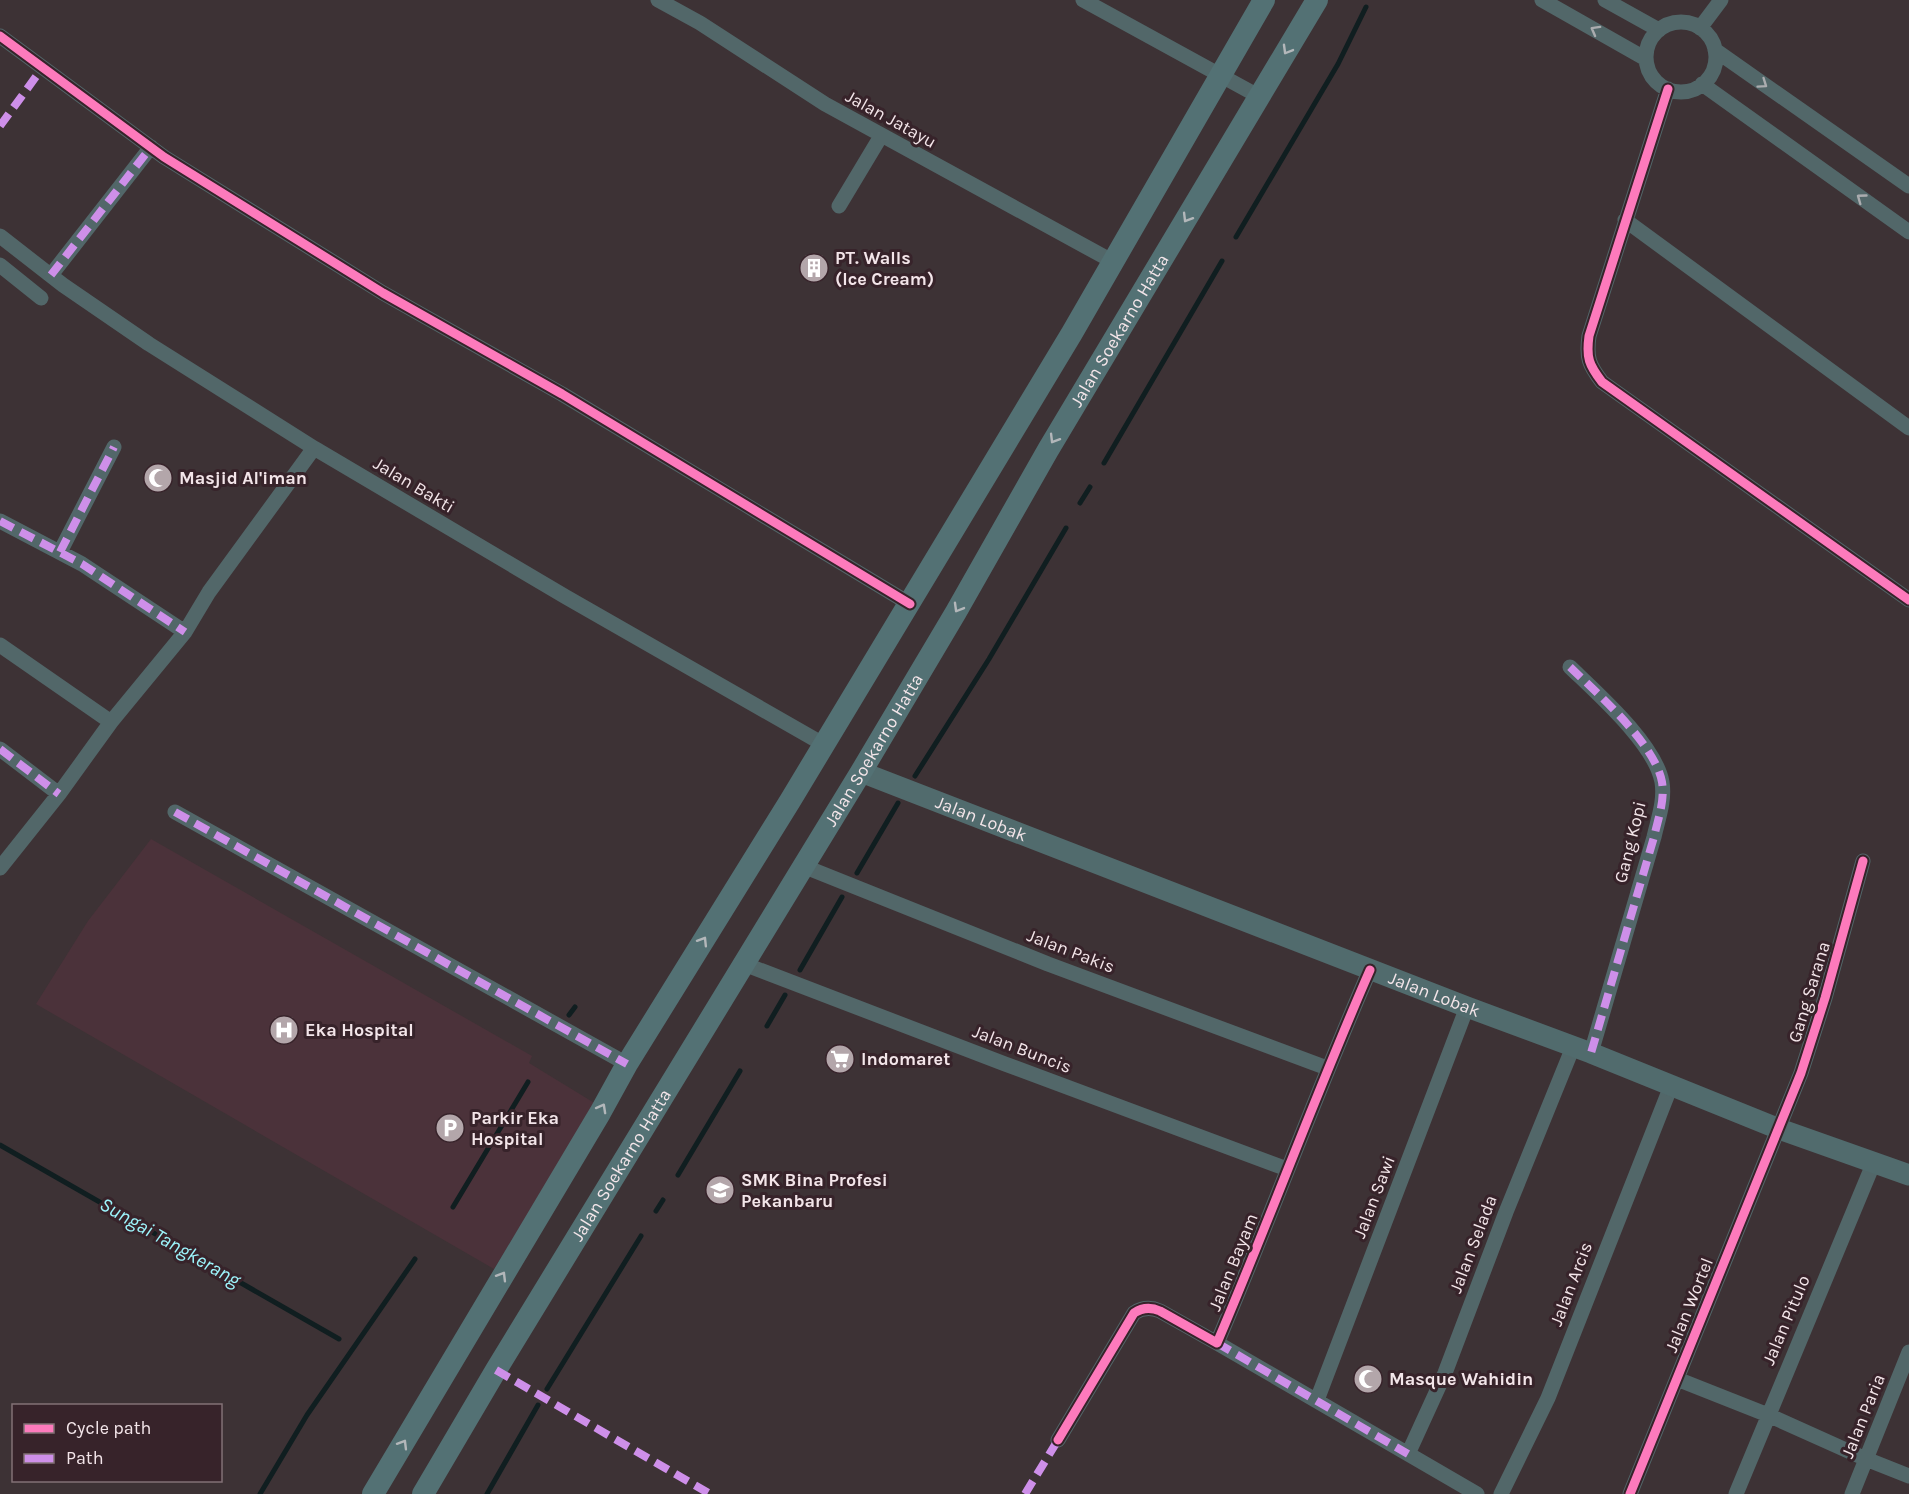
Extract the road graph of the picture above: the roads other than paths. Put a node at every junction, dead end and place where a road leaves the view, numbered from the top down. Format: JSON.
{"nodes":[{"id":1,"x":658,"y":0,"type":"edge"},
{"id":2,"x":1083,"y":0,"type":"edge"},
{"id":3,"x":1264,"y":0,"type":"edge"},
{"id":4,"x":1317,"y":0,"type":"edge"},
{"id":5,"x":1542,"y":0,"type":"edge"},
{"id":6,"x":1605,"y":0,"type":"edge"},
{"id":7,"x":1721,"y":0,"type":"edge"},
{"id":8,"x":1700,"y":28,"type":"junction"},
{"id":9,"x":1659,"y":30,"type":"junction"},
{"id":10,"x":0,"y":36,"type":"edge"},
{"id":11,"x":1715,"y":50,"type":"junction"},
{"id":12,"x":1646,"y":58,"type":"junction"},
{"id":13,"x":1220,"y":76,"type":"junction"},
{"id":14,"x":1702,"y":84,"type":"junction"},
{"id":15,"x":1668,"y":89,"type":"junction"},
{"id":16,"x":1260,"y":97,"type":"junction"},
{"id":17,"x":881,"y":136,"type":"junction"},
{"id":18,"x":151,"y":147,"type":"junction"},
{"id":19,"x":1909,"y":186,"type":"edge"},
{"id":20,"x":839,"y":206,"type":"dead end"},
{"id":21,"x":1625,"y":220,"type":"junction"},
{"id":22,"x":1909,"y":232,"type":"edge"},
{"id":23,"x":0,"y":236,"type":"edge"},
{"id":24,"x":1112,"y":261,"type":"junction"},
{"id":25,"x":0,"y":265,"type":"edge"},
{"id":26,"x":51,"y":275,"type":"junction"},
{"id":27,"x":41,"y":298,"type":"dead end"},
{"id":28,"x":1909,"y":428,"type":"edge"},
{"id":29,"x":114,"y":447,"type":"dead end"},
{"id":30,"x":315,"y":448,"type":"junction"},
{"id":31,"x":0,"y":521,"type":"edge"},
{"id":32,"x":60,"y":552,"type":"junction"},
{"id":33,"x":1909,"y":600,"type":"edge"},
{"id":34,"x":910,"y":604,"type":"junction"},
{"id":35,"x":185,"y":632,"type":"junction"},
{"id":36,"x":0,"y":645,"type":"edge"},
{"id":37,"x":1570,"y":667,"type":"dead end"},
{"id":38,"x":111,"y":722,"type":"junction"},
{"id":39,"x":823,"y":744,"type":"junction"},
{"id":40,"x":0,"y":749,"type":"edge"},
{"id":41,"x":861,"y":772,"type":"junction"},
{"id":42,"x":59,"y":794,"type":"junction"},
{"id":43,"x":175,"y":812,"type":"dead end"},
{"id":44,"x":1863,"y":861,"type":"dead end"},
{"id":45,"x":804,"y":866,"type":"junction"},
{"id":46,"x":0,"y":868,"type":"edge"},
{"id":47,"x":744,"y":964,"type":"junction"},
{"id":48,"x":1370,"y":970,"type":"junction"},
{"id":49,"x":1467,"y":1007,"type":"junction"},
{"id":50,"x":1582,"y":1050,"type":"junction"},
{"id":51,"x":627,"y":1064,"type":"junction"},
{"id":52,"x":1327,"y":1068,"type":"junction"},
{"id":53,"x":1671,"y":1086,"type":"junction"},
{"id":54,"x":1779,"y":1129,"type":"junction"},
{"id":55,"x":1874,"y":1162,"type":"junction"},
{"id":56,"x":1287,"y":1169,"type":"junction"},
{"id":57,"x":1909,"y":1175,"type":"edge"},
{"id":58,"x":1217,"y":1343,"type":"junction"},
{"id":59,"x":1909,"y":1352,"type":"edge"},
{"id":60,"x":1677,"y":1379,"type":"junction"},
{"id":61,"x":1317,"y":1400,"type":"junction"},
{"id":62,"x":1768,"y":1415,"type":"junction"},
{"id":63,"x":1058,"y":1440,"type":"dead end"},
{"id":64,"x":1408,"y":1454,"type":"junction"},
{"id":65,"x":1866,"y":1460,"type":"junction"},
{"id":66,"x":1909,"y":1476,"type":"edge"},
{"id":67,"x":373,"y":1494,"type":"edge"},
{"id":68,"x":423,"y":1494,"type":"edge"},
{"id":69,"x":1477,"y":1494,"type":"edge"},
{"id":70,"x":1500,"y":1494,"type":"edge"},
{"id":71,"x":1630,"y":1494,"type":"edge"},
{"id":72,"x":1736,"y":1494,"type":"edge"},
{"id":73,"x":1852,"y":1494,"type":"edge"}],
"edges":[{"from":1,"to":17,"type":"street","name":"Jalan Jatayu"},
{"from":2,"to":13,"type":"street"},
{"from":3,"to":13,"type":"main road"},
{"from":4,"to":16,"type":"main road","name":"Jalan Soekarno Hatta","one_way":true},
{"from":12,"to":5,"type":"street","one_way":true},
{"from":6,"to":9,"type":"street"},
{"from":7,"to":8,"type":"street"},
{"from":8,"to":9,"type":"street"},
{"from":8,"to":11,"type":"street"},
{"from":9,"to":12,"type":"street"},
{"from":10,"to":18,"type":"street"},
{"from":11,"to":14,"type":"street"},
{"from":11,"to":19,"type":"street","one_way":true},
{"from":12,"to":15,"type":"street"},
{"from":13,"to":16,"type":"street"},
{"from":13,"to":24,"type":"main road"},
{"from":14,"to":15,"type":"street"},
{"from":22,"to":14,"type":"street","one_way":true},
{"from":15,"to":21,"type":"street"},
{"from":16,"to":41,"type":"main road","name":"Jalan Soekarno Hatta","one_way":true},
{"from":17,"to":20,"type":"street"},
{"from":17,"to":24,"type":"street","name":"Jalan Jatayu"},
{"from":18,"to":26,"type":"street"},
{"from":18,"to":34,"type":"street"},
{"from":21,"to":28,"type":"street"},
{"from":21,"to":33,"type":"street"},
{"from":23,"to":26,"type":"street","name":"Jalan Bakti"},
{"from":24,"to":34,"type":"main road"},
{"from":25,"to":27,"type":"street"},
{"from":26,"to":30,"type":"street","name":"Jalan Bakti"},
{"from":29,"to":32,"type":"street"},
{"from":30,"to":35,"type":"street"},
{"from":30,"to":39,"type":"street","name":"Jalan Bakti"},
{"from":31,"to":32,"type":"street"},
{"from":32,"to":35,"type":"street"},
{"from":34,"to":39,"type":"main road"},
{"from":35,"to":38,"type":"street"},
{"from":36,"to":38,"type":"street"},
{"from":37,"to":50,"type":"street","name":"Gang Kopi"},
{"from":38,"to":42,"type":"street"},
{"from":51,"to":39,"type":"main road","one_way":true},
{"from":40,"to":42,"type":"street"},
{"from":41,"to":45,"type":"main road","name":"Jalan Soekarno Hatta"},
{"from":41,"to":48,"type":"main road","name":"Jalan Lobak"},
{"from":42,"to":46,"type":"street"},
{"from":43,"to":51,"type":"street"},
{"from":44,"to":54,"type":"street","name":"Gang Sarana"},
{"from":45,"to":47,"type":"main road","name":"Jalan Soekarno Hatta"},
{"from":45,"to":52,"type":"street","name":"Jalan Pakis"},
{"from":47,"to":56,"type":"street","name":"Jalan Buncis"},
{"from":47,"to":68,"type":"main road","name":"Jalan Soekarno Hatta"},
{"from":48,"to":49,"type":"main road","name":"Jalan Lobak"},
{"from":48,"to":52,"type":"street","name":"Jalan Bayam"},
{"from":49,"to":50,"type":"main road","name":"Jalan Lobak"},
{"from":49,"to":61,"type":"street","name":"Jalan Sawi"},
{"from":50,"to":53,"type":"main road","name":"Jalan Lobak"},
{"from":50,"to":64,"type":"street","name":"Jalan Selada"},
{"from":67,"to":51,"type":"main road","one_way":true},
{"from":52,"to":56,"type":"street","name":"Jalan Bayam"},
{"from":53,"to":54,"type":"main road","name":"Jalan Lobak"},
{"from":53,"to":70,"type":"street","name":"Jalan Arcis"},
{"from":54,"to":55,"type":"main road","name":"Jalan Lobak"},
{"from":54,"to":60,"type":"street","name":"Jalan Wortel"},
{"from":55,"to":57,"type":"main road","name":"Jalan Lobak"},
{"from":55,"to":62,"type":"street","name":"Jalan Pitulo"},
{"from":56,"to":58,"type":"street","name":"Jalan Bayam"},
{"from":58,"to":61,"type":"street"},
{"from":58,"to":63,"type":"street","name":"Jalan Bayam"},
{"from":59,"to":65,"type":"street","name":"Jalan Paria"},
{"from":60,"to":62,"type":"street"},
{"from":60,"to":71,"type":"street","name":"Jalan Wortel"},
{"from":61,"to":64,"type":"street"},
{"from":62,"to":65,"type":"street"},
{"from":62,"to":72,"type":"street","name":"Jalan Pitulo"},
{"from":64,"to":69,"type":"street"},
{"from":65,"to":66,"type":"street"},
{"from":65,"to":73,"type":"street","name":"Jalan Paria"}]}
